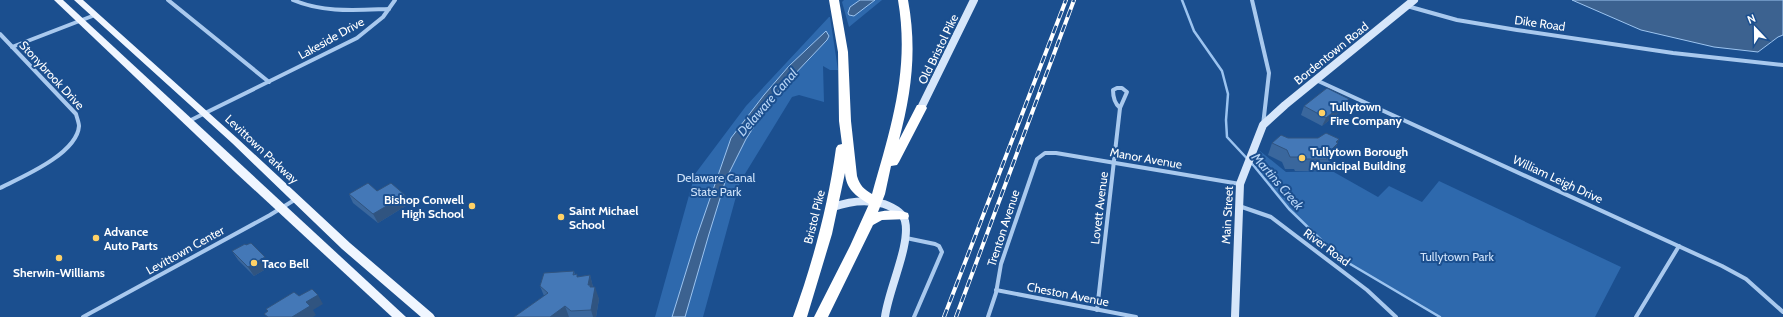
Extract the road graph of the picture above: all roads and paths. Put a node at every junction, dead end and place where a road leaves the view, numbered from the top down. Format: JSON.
{"nodes":[{"id":1,"x":58,"y":0,"type":"edge"},
{"id":2,"x":78,"y":0,"type":"edge"},
{"id":3,"x":168,"y":0,"type":"edge"},
{"id":4,"x":293,"y":0,"type":"edge"},
{"id":5,"x":395,"y":0,"type":"edge"},
{"id":6,"x":834,"y":0,"type":"edge"},
{"id":7,"x":903,"y":0,"type":"edge"},
{"id":8,"x":974,"y":0,"type":"edge"},
{"id":9,"x":1252,"y":0,"type":"edge"},
{"id":10,"x":1414,"y":0,"type":"edge"},
{"id":11,"x":1406,"y":6,"type":"junction"},
{"id":12,"x":389,"y":9,"type":"junction"},
{"id":13,"x":95,"y":15,"type":"junction"},
{"id":14,"x":80,"y":20,"type":"junction"},
{"id":15,"x":0,"y":34,"type":"edge"},
{"id":16,"x":12,"y":47,"type":"junction"},
{"id":17,"x":1783,"y":65,"type":"edge"},
{"id":18,"x":1316,"y":80,"type":"junction"},
{"id":19,"x":269,"y":82,"type":"junction"},
{"id":20,"x":921,"y":108,"type":"joint"},
{"id":21,"x":1120,"y":108,"type":"junction"},
{"id":22,"x":205,"y":114,"type":"junction"},
{"id":23,"x":189,"y":121,"type":"junction"},
{"id":24,"x":845,"y":121,"type":"junction"},
{"id":25,"x":1263,"y":125,"type":"junction"},
{"id":26,"x":1048,"y":152,"type":"joint"},
{"id":27,"x":1114,"y":163,"type":"junction"},
{"id":28,"x":1240,"y":184,"type":"junction"},
{"id":29,"x":881,"y":186,"type":"junction"},
{"id":30,"x":0,"y":188,"type":"edge"},
{"id":31,"x":297,"y":198,"type":"junction"},
{"id":32,"x":876,"y":202,"type":"junction"},
{"id":33,"x":1238,"y":206,"type":"junction"},
{"id":34,"x":280,"y":207,"type":"junction"},
{"id":35,"x":833,"y":207,"type":"junction"},
{"id":36,"x":903,"y":216,"type":"junction"},
{"id":37,"x":864,"y":227,"type":"junction"},
{"id":38,"x":906,"y":238,"type":"junction"},
{"id":39,"x":1679,"y":246,"type":"junction"},
{"id":40,"x":996,"y":290,"type":"junction"},
{"id":41,"x":1097,"y":310,"type":"junction"},
{"id":42,"x":1783,"y":312,"type":"edge"},
{"id":43,"x":83,"y":317,"type":"edge"},
{"id":44,"x":400,"y":317,"type":"edge"},
{"id":45,"x":429,"y":317,"type":"edge"},
{"id":46,"x":800,"y":317,"type":"edge"},
{"id":47,"x":821,"y":317,"type":"edge"},
{"id":48,"x":885,"y":317,"type":"edge"},
{"id":49,"x":914,"y":317,"type":"edge"},
{"id":50,"x":988,"y":317,"type":"edge"},
{"id":51,"x":1136,"y":317,"type":"edge"},
{"id":52,"x":1235,"y":317,"type":"edge"},
{"id":53,"x":1396,"y":317,"type":"edge"},
{"id":54,"x":1636,"y":317,"type":"edge"}],
"edges":[{"from":1,"to":14,"type":"main road"},
{"from":2,"to":13,"type":"main road","name":"Levittown Parkway"},
{"from":3,"to":19,"type":"street"},
{"from":4,"to":12,"type":"street"},
{"from":5,"to":12,"type":"street","name":"Lakeside Drive"},
{"from":6,"to":24,"type":"highway"},
{"from":7,"to":29,"type":"highway"},
{"from":8,"to":20,"type":"street","name":"Old Bristol Pike"},
{"from":9,"to":25,"type":"street","name":"Main Street"},
{"from":10,"to":11,"type":"street","name":"Bordentown Road"},
{"from":11,"to":17,"type":"street","name":"Dike Road"},
{"from":11,"to":18,"type":"street","name":"Bordentown Road"},
{"from":12,"to":19,"type":"street","name":"Lakeside Drive"},
{"from":13,"to":14,"type":"street"},
{"from":13,"to":22,"type":"main road","name":"Levittown Parkway"},
{"from":14,"to":16,"type":"street"},
{"from":14,"to":23,"type":"main road"},
{"from":15,"to":16,"type":"street","name":"Stonybrook Drive"},
{"from":16,"to":30,"type":"street","name":"Stonybrook Drive"},
{"from":18,"to":25,"type":"street","name":"Bordentown Road"},
{"from":18,"to":39,"type":"street","name":"William Leigh Drive"},
{"from":19,"to":22,"type":"street","name":"Lakeside Drive"},
{"from":20,"to":29,"type":"highway"},
{"from":21,"to":21,"type":"street","name":"Lovett Avenue"},
{"from":21,"to":27,"type":"street","name":"Lovett Avenue"},
{"from":22,"to":23,"type":"street","name":"Lakeside Drive"},
{"from":22,"to":31,"type":"main road","name":"Levittown Parkway"},
{"from":23,"to":34,"type":"main road"},
{"from":24,"to":32,"type":"highway"},
{"from":24,"to":35,"type":"highway","name":"Bristol Pike"},
{"from":25,"to":28,"type":"street","name":"Main Street"},
{"from":26,"to":27,"type":"street","name":"Manor Avenue"},
{"from":26,"to":40,"type":"street","name":"Trenton Avenue"},
{"from":27,"to":28,"type":"street","name":"Manor Avenue"},
{"from":27,"to":41,"type":"street","name":"Lovett Avenue"},
{"from":28,"to":33,"type":"street","name":"Main Street"},
{"from":29,"to":32,"type":"highway"},
{"from":31,"to":34,"type":"street","name":"Levittown Center"},
{"from":31,"to":45,"type":"main road","name":"Levittown Parkway"},
{"from":32,"to":35,"type":"street"},
{"from":32,"to":36,"type":"street"},
{"from":32,"to":37,"type":"highway"},
{"from":33,"to":52,"type":"street","name":"Main Street"},
{"from":33,"to":53,"type":"street","name":"River Road"},
{"from":34,"to":43,"type":"street","name":"Levittown Center"},
{"from":34,"to":44,"type":"main road"},
{"from":35,"to":46,"type":"highway","name":"Bristol Pike"},
{"from":36,"to":37,"type":"highway"},
{"from":36,"to":38,"type":"street"},
{"from":37,"to":47,"type":"highway"},
{"from":38,"to":48,"type":"street"},
{"from":38,"to":49,"type":"street"},
{"from":39,"to":42,"type":"street","name":"William Leigh Drive"},
{"from":39,"to":54,"type":"street"},
{"from":40,"to":41,"type":"street","name":"Cheston Avenue"},
{"from":40,"to":50,"type":"street","name":"Trenton Avenue"},
{"from":41,"to":51,"type":"street","name":"Cheston Avenue"}]}
